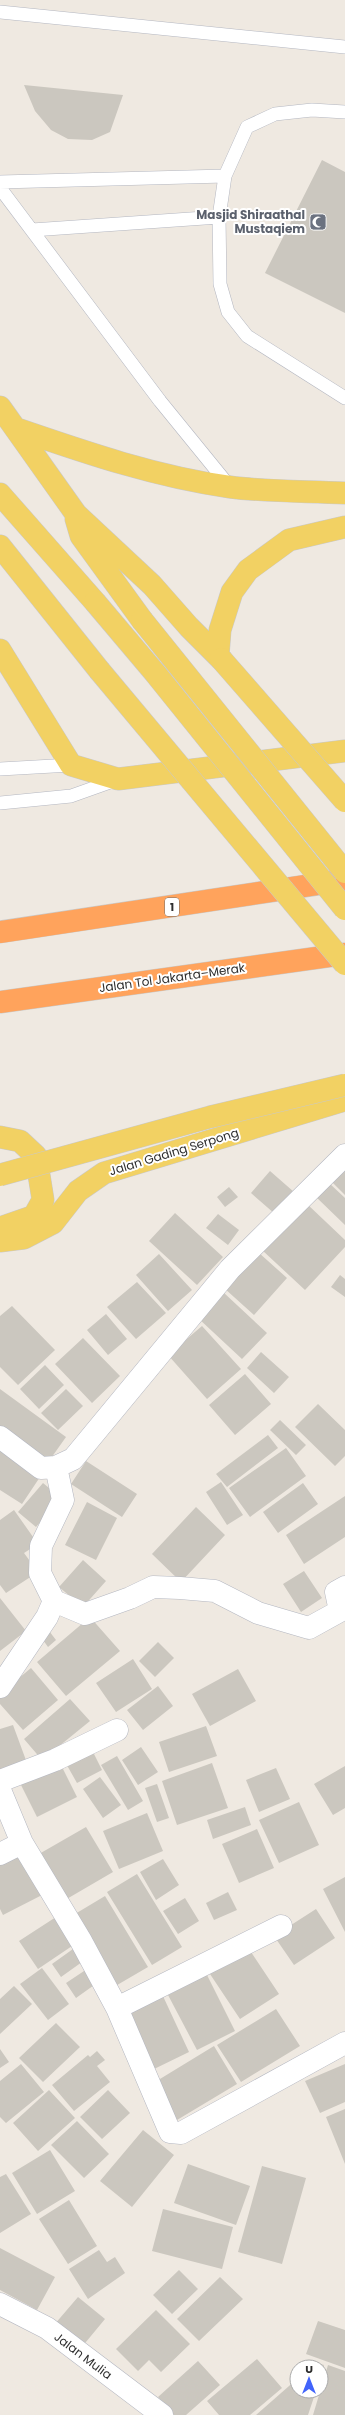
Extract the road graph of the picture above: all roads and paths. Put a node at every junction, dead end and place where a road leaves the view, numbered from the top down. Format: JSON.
{"nodes":[{"id":1,"x":0,"y":12,"type":"edge"},
{"id":2,"x":345,"y":47,"type":"edge"},
{"id":3,"x":345,"y":112,"type":"edge"},
{"id":4,"x":225,"y":176,"type":"junction"},
{"id":5,"x":0,"y":182,"type":"edge"},
{"id":6,"x":0,"y":188,"type":"edge"},
{"id":7,"x":219,"y":217,"type":"junction"},
{"id":8,"x":32,"y":230,"type":"junction"},
{"id":9,"x":345,"y":398,"type":"edge"},
{"id":10,"x":0,"y":407,"type":"edge"},
{"id":11,"x":17,"y":429,"type":"junction"},
{"id":12,"x":230,"y":487,"type":"junction"},
{"id":13,"x":0,"y":494,"type":"edge"},
{"id":14,"x":345,"y":494,"type":"edge"},
{"id":15,"x":76,"y":514,"type":"junction"},
{"id":16,"x":345,"y":527,"type":"edge"},
{"id":17,"x":0,"y":546,"type":"edge"},
{"id":18,"x":0,"y":650,"type":"edge"},
{"id":19,"x":220,"y":658,"type":"junction"},
{"id":20,"x":345,"y":751,"type":"edge"},
{"id":21,"x":71,"y":765,"type":"junction"},
{"id":22,"x":0,"y":769,"type":"edge"},
{"id":23,"x":118,"y":779,"type":"junction"},
{"id":24,"x":345,"y":801,"type":"edge"},
{"id":25,"x":0,"y":803,"type":"edge"},
{"id":26,"x":345,"y":872,"type":"edge"},
{"id":27,"x":345,"y":880,"type":"edge"},
{"id":28,"x":345,"y":909,"type":"edge"},
{"id":29,"x":0,"y":932,"type":"edge"},
{"id":30,"x":345,"y":954,"type":"edge"},
{"id":31,"x":345,"y":964,"type":"edge"},
{"id":32,"x":0,"y":1002,"type":"edge"},
{"id":33,"x":345,"y":1085,"type":"edge"},
{"id":34,"x":345,"y":1100,"type":"edge"},
{"id":35,"x":0,"y":1137,"type":"edge"},
{"id":36,"x":345,"y":1155,"type":"edge"},
{"id":37,"x":0,"y":1175,"type":"edge"},
{"id":38,"x":0,"y":1228,"type":"edge"},
{"id":39,"x":0,"y":1241,"type":"edge"},
{"id":40,"x":0,"y":1437,"type":"edge"},
{"id":41,"x":56,"y":1467,"type":"junction"},
{"id":42,"x":345,"y":1587,"type":"edge"},
{"id":43,"x":54,"y":1601,"type":"junction"},
{"id":44,"x":0,"y":1687,"type":"edge"},
{"id":45,"x":117,"y":1730,"type":"dead end"},
{"id":46,"x":0,"y":1781,"type":"edge"},
{"id":47,"x":0,"y":1790,"type":"edge"},
{"id":48,"x":22,"y":1843,"type":"junction"},
{"id":49,"x":0,"y":1854,"type":"edge"},
{"id":50,"x":281,"y":1926,"type":"dead end"},
{"id":51,"x":117,"y":2008,"type":"junction"},
{"id":52,"x":345,"y":2043,"type":"edge"},
{"id":53,"x":0,"y":2304,"type":"edge"},
{"id":54,"x":162,"y":2415,"type":"edge"}],
"edges":[{"from":1,"to":2,"type":"lane"},
{"from":3,"to":4,"type":"lane"},
{"from":4,"to":5,"type":"lane"},
{"from":4,"to":7,"type":"lane"},
{"from":6,"to":8,"type":"lane"},
{"from":7,"to":8,"type":"lane"},
{"from":7,"to":9,"type":"lane"},
{"from":8,"to":12,"type":"lane"},
{"from":10,"to":11,"type":"main road"},
{"from":11,"to":12,"type":"main road"},
{"from":11,"to":15,"type":"main road"},
{"from":12,"to":14,"type":"main road"},
{"from":13,"to":28,"type":"main road","bridge":true},
{"from":15,"to":19,"type":"main road"},
{"from":15,"to":26,"type":"main road","bridge":true},
{"from":16,"to":19,"type":"main road"},
{"from":17,"to":31,"type":"main road","bridge":true},
{"from":18,"to":21,"type":"main road"},
{"from":19,"to":24,"type":"main road","bridge":true},
{"from":20,"to":23,"type":"main road"},
{"from":21,"to":22,"type":"lane"},
{"from":21,"to":23,"type":"main road"},
{"from":23,"to":25,"type":"lane"},
{"from":27,"to":29,"type":"highway","number":"1"},
{"from":30,"to":32,"type":"highway","name":"Jalan Tol Jakarta–Merak"},
{"from":33,"to":37,"type":"main road","name":"Jalan Gading Serpong","bridge":true},
{"from":34,"to":39,"type":"main road","name":"Jalan Gading Serpong"},
{"from":35,"to":38,"type":"main road"},
{"from":36,"to":41,"type":"street"},
{"from":40,"to":41,"type":"street"},
{"from":41,"to":43,"type":"street"},
{"from":42,"to":43,"type":"street"},
{"from":43,"to":44,"type":"street"},
{"from":45,"to":46,"type":"street"},
{"from":47,"to":48,"type":"street"},
{"from":48,"to":49,"type":"street"},
{"from":48,"to":51,"type":"street"},
{"from":50,"to":51,"type":"street"},
{"from":51,"to":52,"type":"street"},
{"from":53,"to":54,"type":"street","name":"Jalan Mulia"}]}
